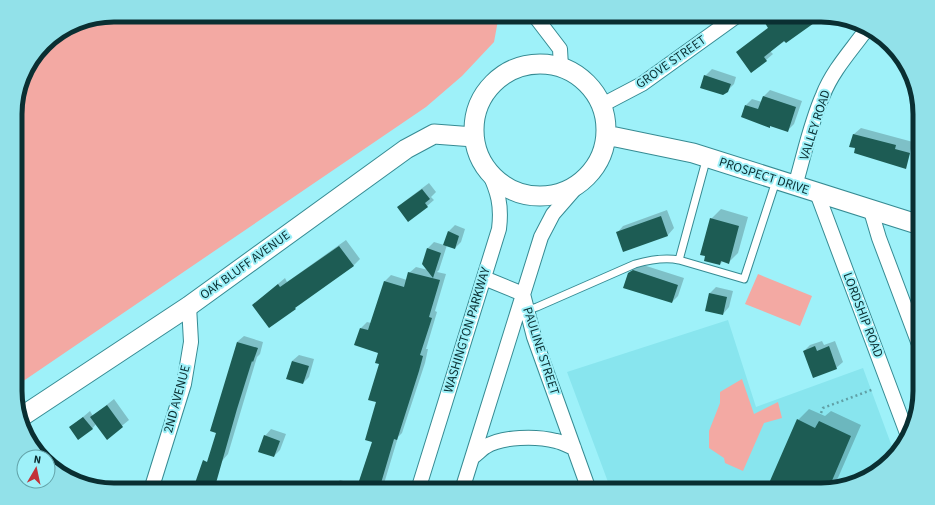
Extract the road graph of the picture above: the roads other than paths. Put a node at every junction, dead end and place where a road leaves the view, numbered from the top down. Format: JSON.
{"nodes":[{"id":1,"x":539,"y":22,"type":"edge"},
{"id":2,"x":728,"y":22,"type":"edge"},
{"id":3,"x":865,"y":33,"type":"edge"},
{"id":4,"x":561,"y":67,"type":"junction"},
{"id":5,"x":602,"y":105,"type":"junction"},
{"id":6,"x":606,"y":135,"type":"junction"},
{"id":7,"x":474,"y":137,"type":"junction"},
{"id":8,"x":707,"y":157,"type":"junction"},
{"id":9,"x":488,"y":170,"type":"junction"},
{"id":10,"x":777,"y":180,"type":"junction"},
{"id":11,"x":580,"y":183,"type":"junction"},
{"id":12,"x":795,"y":186,"type":"junction"},
{"id":13,"x":817,"y":193,"type":"junction"},
{"id":14,"x":872,"y":211,"type":"junction"},
{"id":15,"x":913,"y":223,"type":"edge"},
{"id":16,"x":679,"y":260,"type":"junction"},
{"id":17,"x":484,"y":278,"type":"junction"},
{"id":18,"x":523,"y":294,"type":"junction"},
{"id":19,"x":189,"y":306,"type":"junction"},
{"id":20,"x":522,"y":311,"type":"junction"},
{"id":21,"x":913,"y":328,"type":"edge"},
{"id":22,"x":25,"y":414,"type":"edge"},
{"id":23,"x":905,"y":428,"type":"edge"},
{"id":24,"x":574,"y":448,"type":"junction"},
{"id":25,"x":473,"y":457,"type":"junction"},
{"id":26,"x":153,"y":483,"type":"edge"},
{"id":27,"x":420,"y":483,"type":"edge"},
{"id":28,"x":464,"y":483,"type":"edge"},
{"id":29,"x":586,"y":483,"type":"edge"}],
"edges":[{"from":1,"to":4,"type":"street"},
{"from":2,"to":5,"type":"street","name":"GROVE STREET"},
{"from":3,"to":12,"type":"street","name":"VALLEY ROAD"},
{"from":4,"to":5,"type":"main road"},
{"from":4,"to":7,"type":"main road"},
{"from":5,"to":6,"type":"main road"},
{"from":6,"to":8,"type":"main road","name":"PROSPECT DRIVE"},
{"from":6,"to":11,"type":"main road"},
{"from":7,"to":9,"type":"main road"},
{"from":7,"to":19,"type":"main road","name":"OAK BLUFF AVENUE"},
{"from":8,"to":10,"type":"main road","name":"PROSPECT DRIVE"},
{"from":8,"to":16,"type":"lane"},
{"from":9,"to":11,"type":"main road"},
{"from":9,"to":17,"type":"street","name":"WASHINGTON PARKWAY"},
{"from":10,"to":12,"type":"main road","name":"PROSPECT DRIVE"},
{"from":10,"to":16,"type":"lane"},
{"from":11,"to":18,"type":"street"},
{"from":12,"to":13,"type":"main road","name":"PROSPECT DRIVE"},
{"from":13,"to":14,"type":"main road","name":"PROSPECT DRIVE"},
{"from":13,"to":23,"type":"street","name":"LORDSHIP ROAD"},
{"from":14,"to":15,"type":"main road","name":"PROSPECT DRIVE"},
{"from":14,"to":21,"type":"street"},
{"from":16,"to":20,"type":"lane"},
{"from":17,"to":18,"type":"street","name":"PAULINE STREET"},
{"from":17,"to":27,"type":"street","name":"WASHINGTON PARKWAY"},
{"from":18,"to":20,"type":"street","name":"PAULINE STREET"},
{"from":19,"to":22,"type":"main road","name":"OAK BLUFF AVENUE"},
{"from":19,"to":26,"type":"street","name":"2ND AVENUE"},
{"from":20,"to":24,"type":"street","name":"PAULINE STREET"},
{"from":20,"to":25,"type":"street"},
{"from":24,"to":25,"type":"street"},
{"from":24,"to":29,"type":"street","name":"PAULINE STREET"},
{"from":25,"to":28,"type":"street"}]}
